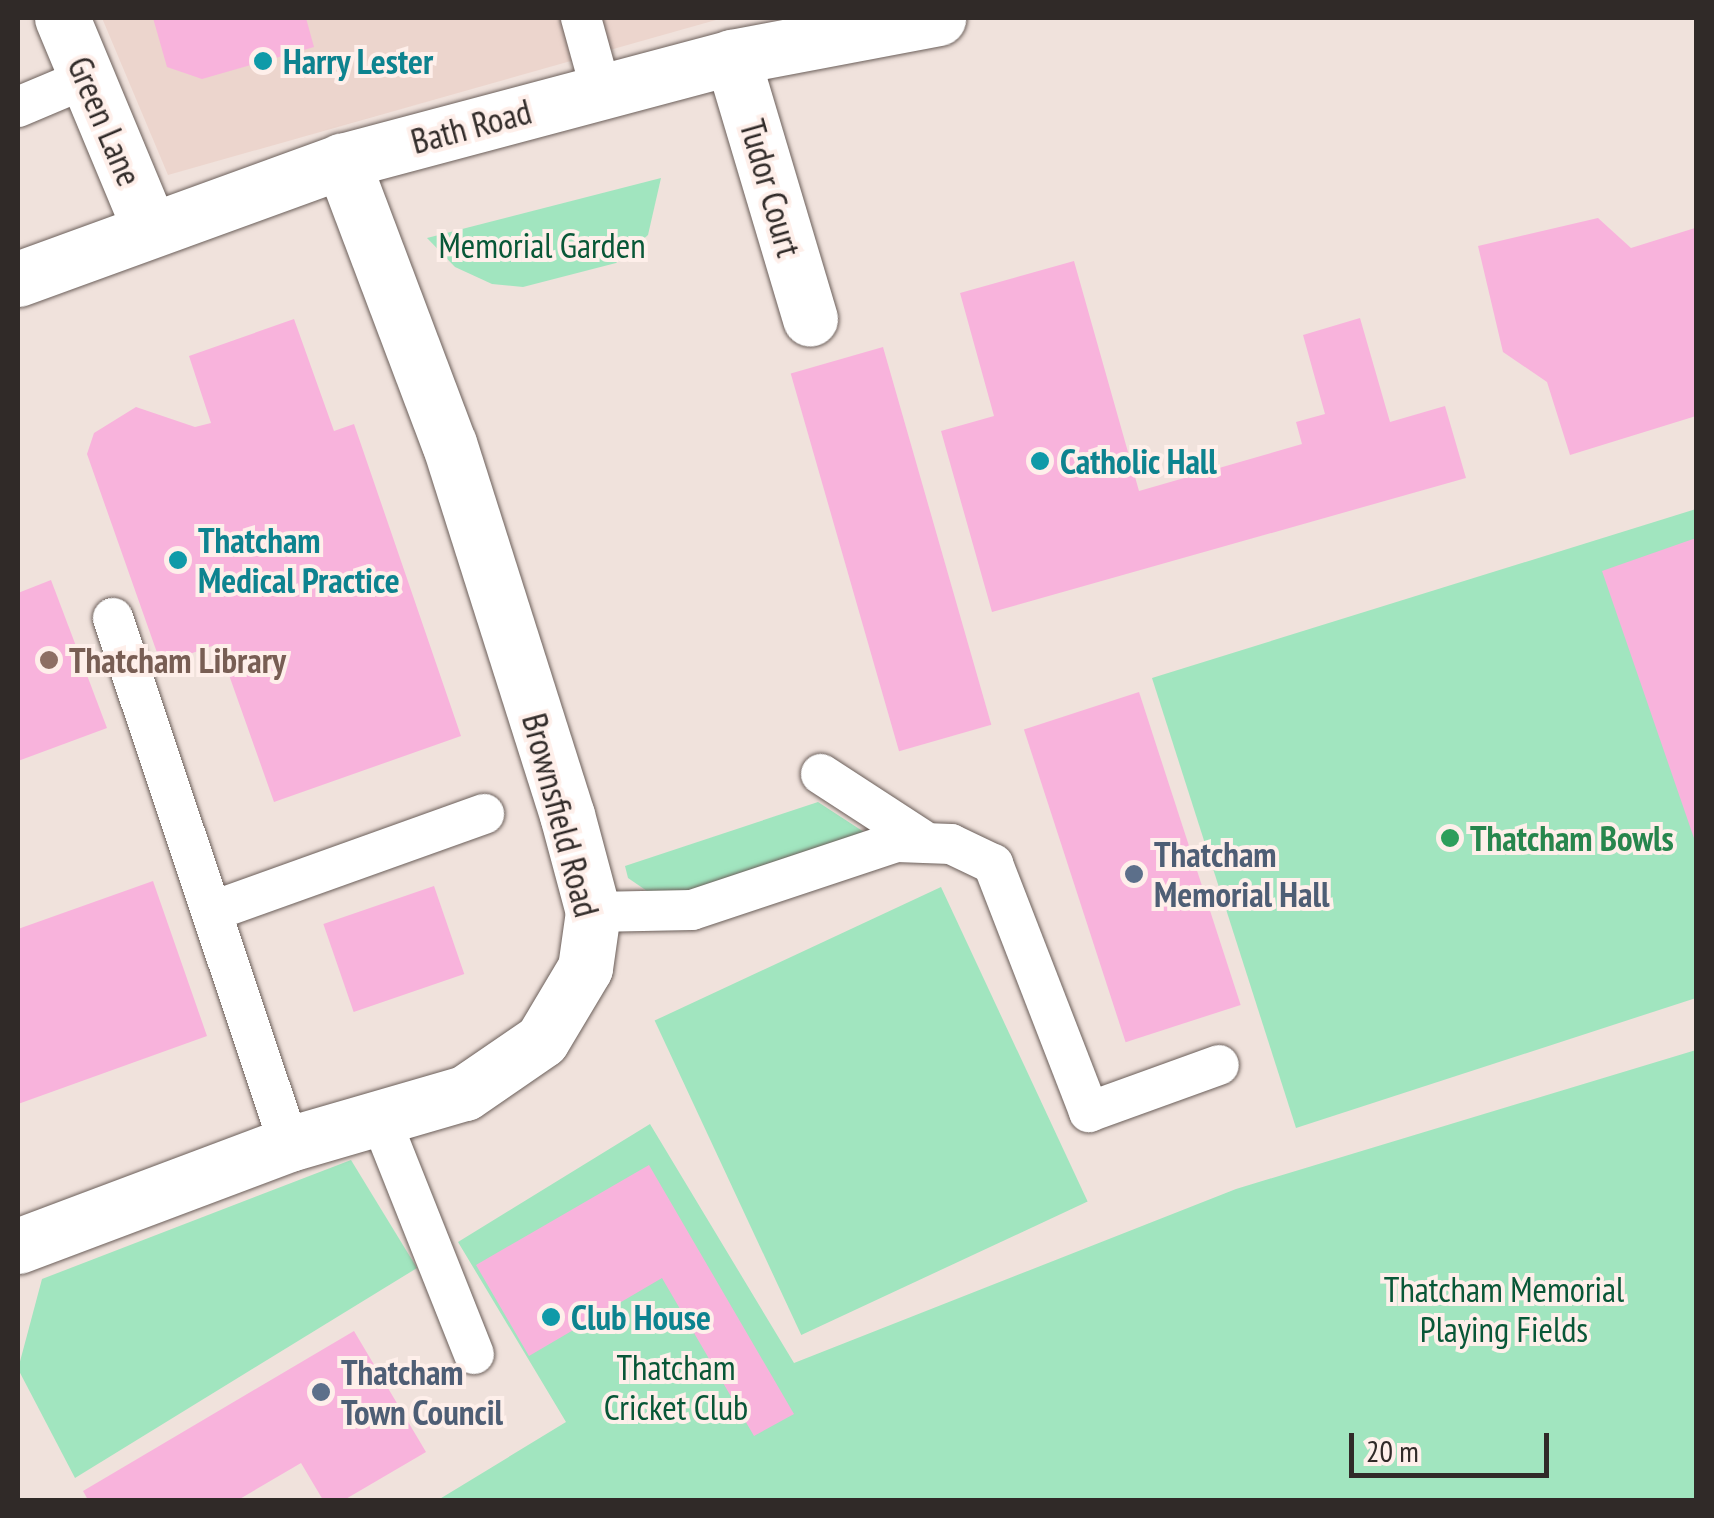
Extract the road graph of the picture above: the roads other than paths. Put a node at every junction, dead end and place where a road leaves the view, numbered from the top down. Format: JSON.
{"nodes":[{"id":1,"x":62,"y":18,"type":"edge"},
{"id":2,"x":581,"y":18,"type":"edge"},
{"id":3,"x":938,"y":18,"type":"edge"},
{"id":4,"x":835,"y":27,"type":"edge"},
{"id":5,"x":732,"y":58,"type":"junction"},
{"id":6,"x":87,"y":78,"type":"junction"},
{"id":7,"x":602,"y":90,"type":"junction"},
{"id":8,"x":18,"y":107,"type":"edge"},
{"id":9,"x":342,"y":161,"type":"junction"},
{"id":10,"x":148,"y":225,"type":"junction"},
{"id":11,"x":18,"y":279,"type":"edge"},
{"id":12,"x":810,"y":319,"type":"dead end"},
{"id":13,"x":113,"y":618,"type":"dead end"},
{"id":14,"x":821,"y":774,"type":"dead end"},
{"id":15,"x":484,"y":814,"type":"dead end"},
{"id":16,"x":921,"y":838,"type":"junction"},
{"id":17,"x":213,"y":911,"type":"junction"},
{"id":18,"x":593,"y":912,"type":"junction"},
{"id":19,"x":1219,"y":1065,"type":"dead end"},
{"id":20,"x":380,"y":1118,"type":"junction"},
{"id":21,"x":289,"y":1144,"type":"junction"},
{"id":22,"x":18,"y":1246,"type":"edge"},
{"id":23,"x":474,"y":1354,"type":"dead end"}],
"edges":[{"from":1,"to":6,"type":"street","name":"Green Lane"},
{"from":2,"to":7,"type":"lane"},
{"from":3,"to":4,"type":"street","name":"Bath Road"},
{"from":4,"to":5,"type":"street","name":"Bath Road"},
{"from":5,"to":7,"type":"street","name":"Bath Road"},
{"from":5,"to":12,"type":"street","name":"Tudor Court"},
{"from":6,"to":8,"type":"lane"},
{"from":6,"to":10,"type":"street","name":"Green Lane"},
{"from":7,"to":9,"type":"street","name":"Bath Road"},
{"from":9,"to":10,"type":"street","name":"Bath Road"},
{"from":9,"to":18,"type":"street","name":"Brownsfield Road"},
{"from":10,"to":11,"type":"street","name":"Bath Road"},
{"from":13,"to":17,"type":"lane"},
{"from":14,"to":16,"type":"lane"},
{"from":15,"to":17,"type":"lane"},
{"from":16,"to":18,"type":"lane"},
{"from":16,"to":19,"type":"lane"},
{"from":17,"to":21,"type":"lane"},
{"from":18,"to":20,"type":"street","name":"Brownsfield Road"},
{"from":20,"to":21,"type":"street","name":"Brownsfield Road"},
{"from":20,"to":23,"type":"lane"},
{"from":21,"to":22,"type":"street","name":"Brownsfield Road"}]}
